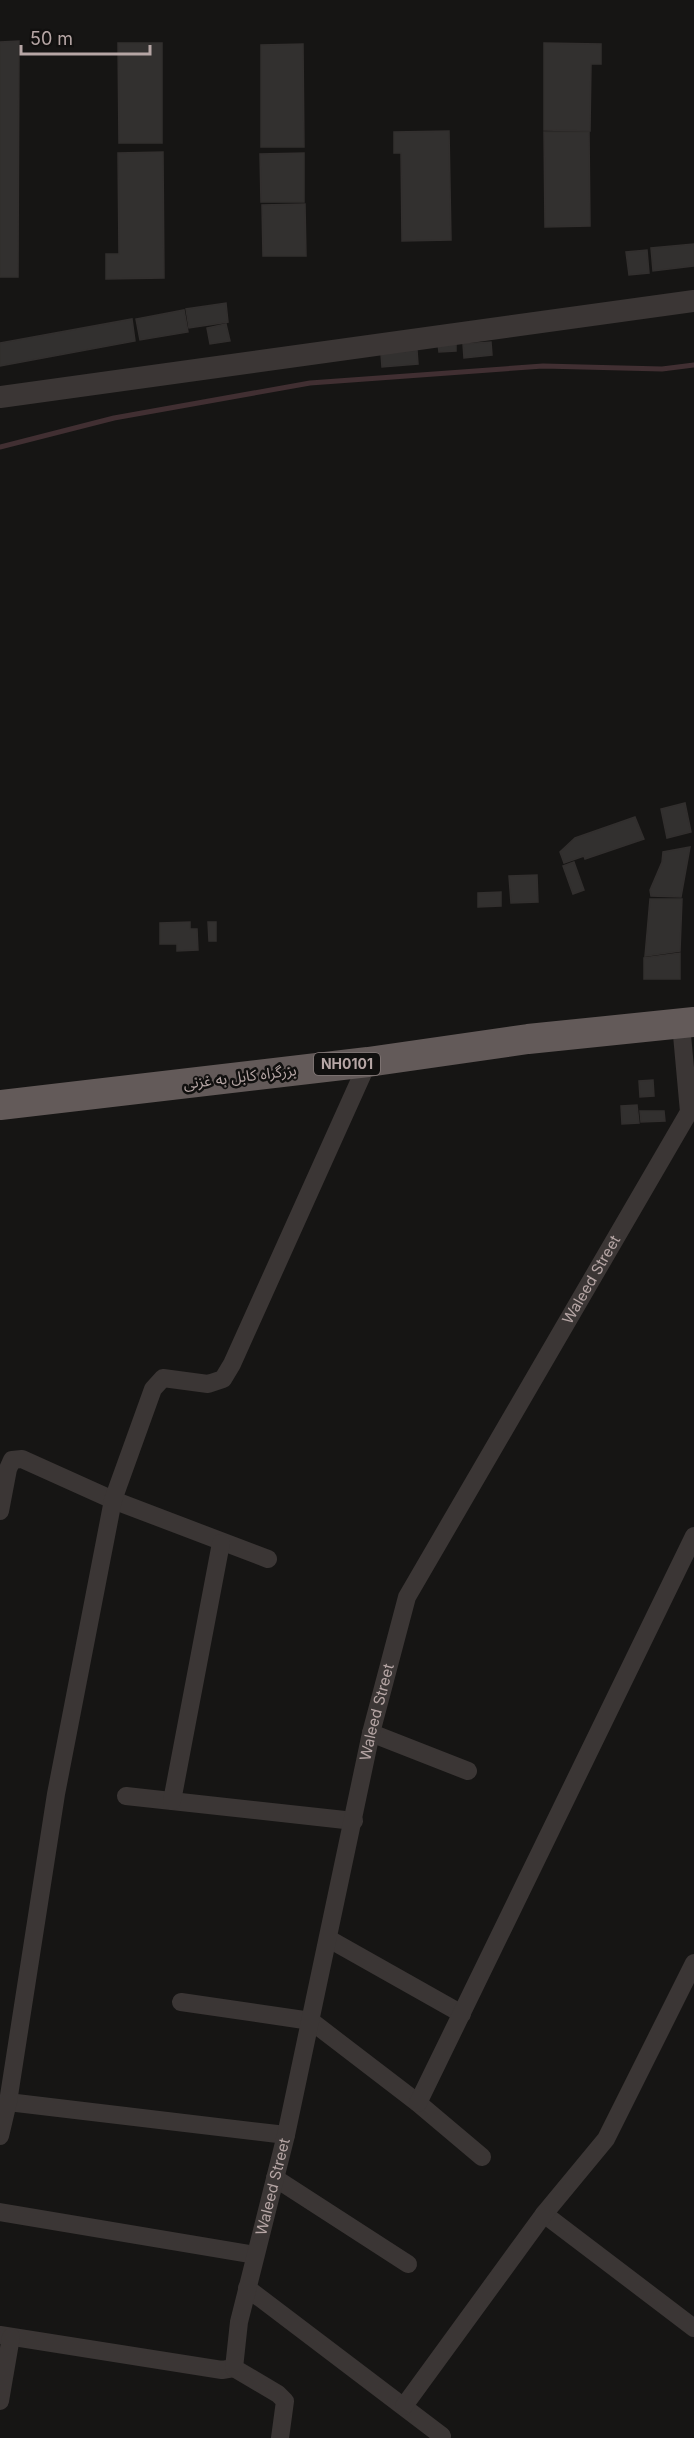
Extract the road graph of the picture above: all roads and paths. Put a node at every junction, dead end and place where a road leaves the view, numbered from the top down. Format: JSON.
{"nodes":[{"id":1,"x":694,"y":301,"type":"edge"},
{"id":2,"x":0,"y":397,"type":"edge"},
{"id":3,"x":688,"y":1023,"type":"edge"},
{"id":4,"x":368,"y":1062,"type":"junction"},
{"id":5,"x":0,"y":1105,"type":"edge"},
{"id":6,"x":113,"y":1500,"type":"junction"},
{"id":7,"x":0,"y":1511,"type":"edge"},
{"id":8,"x":694,"y":1536,"type":"edge"},
{"id":9,"x":222,"y":1543,"type":"junction"},
{"id":10,"x":268,"y":1559,"type":"dead end"},
{"id":11,"x":371,"y":1733,"type":"junction"},
{"id":12,"x":468,"y":1771,"type":"dead end"},
{"id":13,"x":126,"y":1796,"type":"dead end"},
{"id":14,"x":172,"y":1801,"type":"junction"},
{"id":15,"x":354,"y":1821,"type":"junction"},
{"id":16,"x":329,"y":1939,"type":"junction"},
{"id":17,"x":694,"y":1963,"type":"edge"},
{"id":18,"x":181,"y":2002,"type":"dead end"},
{"id":19,"x":462,"y":2014,"type":"junction"},
{"id":20,"x":311,"y":2021,"type":"junction"},
{"id":21,"x":8,"y":2102,"type":"junction"},
{"id":22,"x":418,"y":2103,"type":"junction"},
{"id":23,"x":286,"y":2135,"type":"junction"},
{"id":24,"x":0,"y":2136,"type":"edge"},
{"id":25,"x":482,"y":2157,"type":"dead end"},
{"id":26,"x":275,"y":2178,"type":"junction"},
{"id":27,"x":0,"y":2212,"type":"edge"},
{"id":28,"x":544,"y":2214,"type":"junction"},
{"id":29,"x":255,"y":2254,"type":"junction"},
{"id":30,"x":408,"y":2264,"type":"dead end"},
{"id":31,"x":247,"y":2288,"type":"junction"},
{"id":32,"x":694,"y":2328,"type":"edge"},
{"id":33,"x":5,"y":2336,"type":"edge"},
{"id":34,"x":234,"y":2368,"type":"junction"},
{"id":35,"x":0,"y":2401,"type":"edge"},
{"id":36,"x":404,"y":2406,"type":"junction"},
{"id":37,"x":442,"y":2436,"type":"dead end"},
{"id":38,"x":280,"y":2438,"type":"edge"}],
"edges":[{"from":1,"to":2,"type":"street"},
{"from":3,"to":4,"type":"highway","name":"بزرگراه کابل به غزنی","number":"NH0101"},
{"from":3,"to":11,"type":"street","name":"Waleed Street"},
{"from":4,"to":5,"type":"highway","name":"بزرگراه کابل به غزنی","number":"NH0101"},
{"from":4,"to":6,"type":"street"},
{"from":6,"to":7,"type":"street"},
{"from":6,"to":9,"type":"street"},
{"from":6,"to":21,"type":"street"},
{"from":8,"to":19,"type":"street"},
{"from":9,"to":10,"type":"street"},
{"from":9,"to":14,"type":"street"},
{"from":11,"to":12,"type":"street"},
{"from":11,"to":15,"type":"street","name":"Waleed Street"},
{"from":13,"to":14,"type":"street"},
{"from":14,"to":15,"type":"street"},
{"from":15,"to":16,"type":"street","name":"Waleed Street"},
{"from":16,"to":19,"type":"street"},
{"from":16,"to":20,"type":"street","name":"Waleed Street"},
{"from":17,"to":28,"type":"street"},
{"from":18,"to":20,"type":"street"},
{"from":19,"to":22,"type":"street"},
{"from":20,"to":22,"type":"street"},
{"from":20,"to":23,"type":"street","name":"Waleed Street"},
{"from":21,"to":23,"type":"street"},
{"from":21,"to":24,"type":"street"},
{"from":22,"to":25,"type":"street"},
{"from":23,"to":26,"type":"street","name":"Waleed Street"},
{"from":26,"to":29,"type":"street","name":"Waleed Street"},
{"from":26,"to":30,"type":"street"},
{"from":27,"to":29,"type":"street"},
{"from":28,"to":32,"type":"street"},
{"from":28,"to":36,"type":"street"},
{"from":29,"to":31,"type":"street","name":"Waleed Street"},
{"from":31,"to":34,"type":"street","name":"Waleed Street"},
{"from":31,"to":36,"type":"street"},
{"from":33,"to":34,"type":"street"},
{"from":33,"to":35,"type":"street"},
{"from":34,"to":38,"type":"street"},
{"from":36,"to":37,"type":"street"}]}
